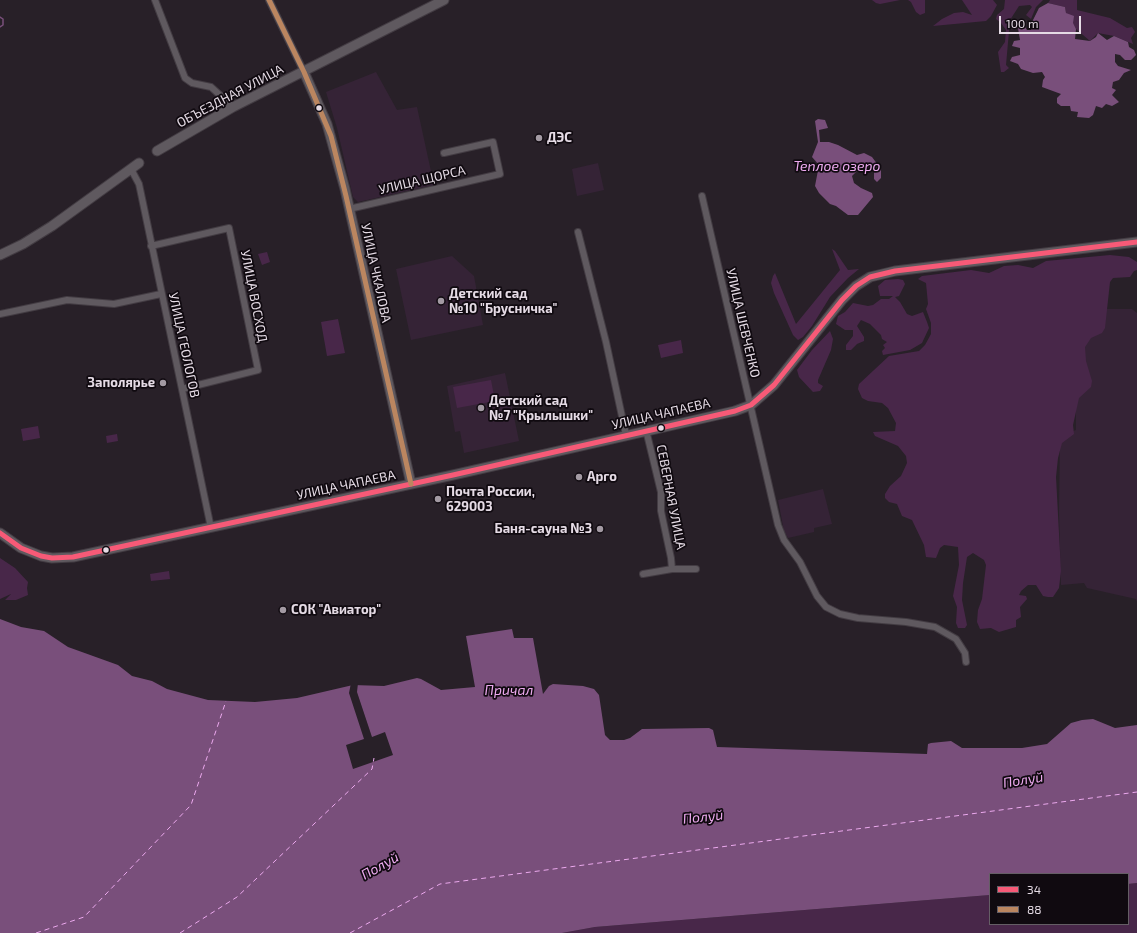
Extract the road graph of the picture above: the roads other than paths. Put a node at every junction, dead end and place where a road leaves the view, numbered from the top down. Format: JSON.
{"nodes":[{"id":1,"x":155,"y":0,"type":"edge"},
{"id":2,"x":269,"y":0,"type":"edge"},
{"id":3,"x":444,"y":0,"type":"edge"},
{"id":4,"x":304,"y":72,"type":"junction"},
{"id":5,"x":233,"y":107,"type":"junction"},
{"id":6,"x":157,"y":151,"type":"dead end"},
{"id":7,"x":444,"y":152,"type":"dead end"},
{"id":8,"x":139,"y":163,"type":"dead end"},
{"id":9,"x":131,"y":169,"type":"junction"},
{"id":10,"x":702,"y":196,"type":"dead end"},
{"id":11,"x":349,"y":209,"type":"junction"},
{"id":12,"x":578,"y":232,"type":"dead end"},
{"id":13,"x":1137,"y":242,"type":"edge"},
{"id":14,"x":151,"y":246,"type":"junction"},
{"id":15,"x":0,"y":255,"type":"edge"},
{"id":16,"x":161,"y":294,"type":"junction"},
{"id":17,"x":0,"y":314,"type":"edge"},
{"id":18,"x":182,"y":388,"type":"junction"},
{"id":19,"x":751,"y":405,"type":"junction"},
{"id":20,"x":646,"y":430,"type":"junction"},
{"id":21,"x":626,"y":435,"type":"junction"},
{"id":22,"x":411,"y":484,"type":"junction"},
{"id":23,"x":211,"y":528,"type":"junction"},
{"id":24,"x":0,"y":533,"type":"edge"},
{"id":25,"x":672,"y":569,"type":"junction"},
{"id":26,"x":696,"y":569,"type":"dead end"},
{"id":27,"x":643,"y":574,"type":"dead end"},
{"id":28,"x":966,"y":662,"type":"dead end"}],
"edges":[{"from":1,"to":5,"type":"street"},
{"from":2,"to":4,"type":"street"},
{"from":3,"to":4,"type":"main road","name":"ОБЪЕЗДНАЯ УЛИЦА"},
{"from":4,"to":5,"type":"main road","name":"ОБЪЕЗДНАЯ УЛИЦА"},
{"from":4,"to":11,"type":"main road","name":"УЛИЦА ЧКАЛОВА"},
{"from":5,"to":6,"type":"main road","name":"ОБЪЕЗДНАЯ УЛИЦА"},
{"from":7,"to":11,"type":"street","name":"УЛИЦА ЩОРСА"},
{"from":8,"to":9,"type":"main road"},
{"from":9,"to":14,"type":"street","name":"УЛИЦА ГЕОЛОГОВ"},
{"from":9,"to":15,"type":"main road"},
{"from":10,"to":19,"type":"street","name":"УЛИЦА ШЕВЧЕНКО"},
{"from":11,"to":22,"type":"main road","name":"УЛИЦА ЧКАЛОВА"},
{"from":12,"to":21,"type":"street"},
{"from":13,"to":19,"type":"main road","name":"УЛИЦА ЧАПАЕВА"},
{"from":14,"to":16,"type":"street","name":"УЛИЦА ГЕОЛОГОВ"},
{"from":14,"to":18,"type":"street","name":"УЛИЦА ВОСХОД"},
{"from":16,"to":17,"type":"street"},
{"from":16,"to":18,"type":"street","name":"УЛИЦА ГЕОЛОГОВ"},
{"from":18,"to":23,"type":"street","name":"УЛИЦА ГЕОЛОГОВ"},
{"from":19,"to":20,"type":"main road","name":"УЛИЦА ЧАПАЕВА"},
{"from":19,"to":28,"type":"street","name":"УЛИЦА ШЕВЧЕНКО"},
{"from":20,"to":21,"type":"main road","name":"УЛИЦА ЧАПАЕВА"},
{"from":20,"to":25,"type":"street","name":"СЕВЕРНАЯ УЛИЦА"},
{"from":21,"to":22,"type":"main road","name":"УЛИЦА ЧАПАЕВА"},
{"from":22,"to":23,"type":"main road","name":"УЛИЦА ЧАПАЕВА"},
{"from":23,"to":24,"type":"main road","name":"УЛИЦА ЧАПАЕВА"},
{"from":25,"to":26,"type":"street"},
{"from":25,"to":27,"type":"street"}]}
